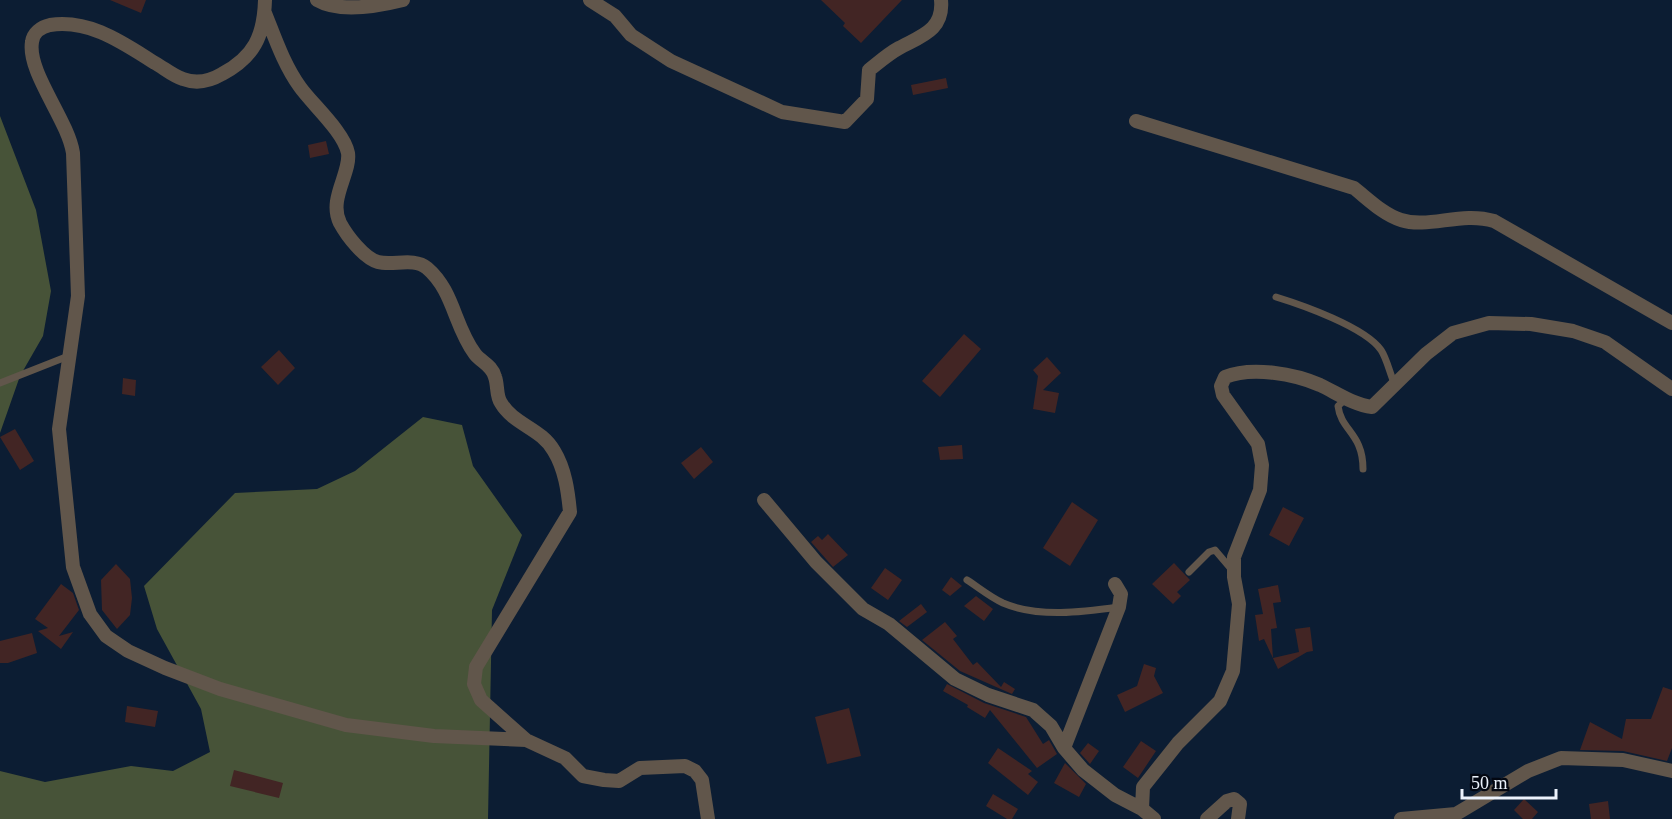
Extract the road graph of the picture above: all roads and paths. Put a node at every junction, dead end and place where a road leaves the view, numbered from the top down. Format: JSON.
{"nodes":[{"id":1,"x":317,"y":0,"type":"edge"},
{"id":2,"x":403,"y":0,"type":"edge"},
{"id":3,"x":590,"y":0,"type":"edge"},
{"id":4,"x":941,"y":0,"type":"edge"},
{"id":5,"x":265,"y":6,"type":"edge"},
{"id":6,"x":1136,"y":121,"type":"dead end"},
{"id":7,"x":1276,"y":297,"type":"dead end"},
{"id":8,"x":1672,"y":323,"type":"edge"},
{"id":9,"x":71,"y":355,"type":"junction"},
{"id":10,"x":0,"y":383,"type":"edge"},
{"id":11,"x":1395,"y":385,"type":"junction"},
{"id":12,"x":1672,"y":389,"type":"edge"},
{"id":13,"x":1347,"y":398,"type":"junction"},
{"id":14,"x":1363,"y":469,"type":"dead end"},
{"id":15,"x":764,"y":500,"type":"dead end"},
{"id":16,"x":1233,"y":571,"type":"junction"},
{"id":17,"x":1189,"y":572,"type":"dead end"},
{"id":18,"x":967,"y":580,"type":"dead end"},
{"id":19,"x":1115,"y":584,"type":"dead end"},
{"id":20,"x":1119,"y":607,"type":"junction"},
{"id":21,"x":526,"y":740,"type":"junction"},
{"id":22,"x":1064,"y":748,"type":"junction"},
{"id":23,"x":1672,"y":771,"type":"edge"},
{"id":24,"x":1142,"y":809,"type":"junction"},
{"id":25,"x":708,"y":819,"type":"edge"},
{"id":26,"x":1154,"y":819,"type":"edge"},
{"id":27,"x":1207,"y":819,"type":"edge"},
{"id":28,"x":1238,"y":819,"type":"edge"},
{"id":29,"x":1401,"y":819,"type":"edge"}],
"edges":[{"from":1,"to":2,"type":"street"},
{"from":3,"to":4,"type":"street"},
{"from":5,"to":9,"type":"street"},
{"from":5,"to":21,"type":"street"},
{"from":6,"to":8,"type":"street"},
{"from":7,"to":11,"type":"lane"},
{"from":9,"to":10,"type":"lane"},
{"from":9,"to":21,"type":"street"},
{"from":11,"to":12,"type":"street"},
{"from":11,"to":13,"type":"street"},
{"from":13,"to":14,"type":"lane"},
{"from":13,"to":16,"type":"street"},
{"from":15,"to":22,"type":"street"},
{"from":16,"to":17,"type":"lane"},
{"from":16,"to":24,"type":"street"},
{"from":18,"to":20,"type":"lane"},
{"from":19,"to":20,"type":"street"},
{"from":20,"to":22,"type":"street"},
{"from":21,"to":25,"type":"street"},
{"from":22,"to":24,"type":"street"},
{"from":23,"to":29,"type":"street"},
{"from":24,"to":26,"type":"street"},
{"from":27,"to":28,"type":"street"}]}
